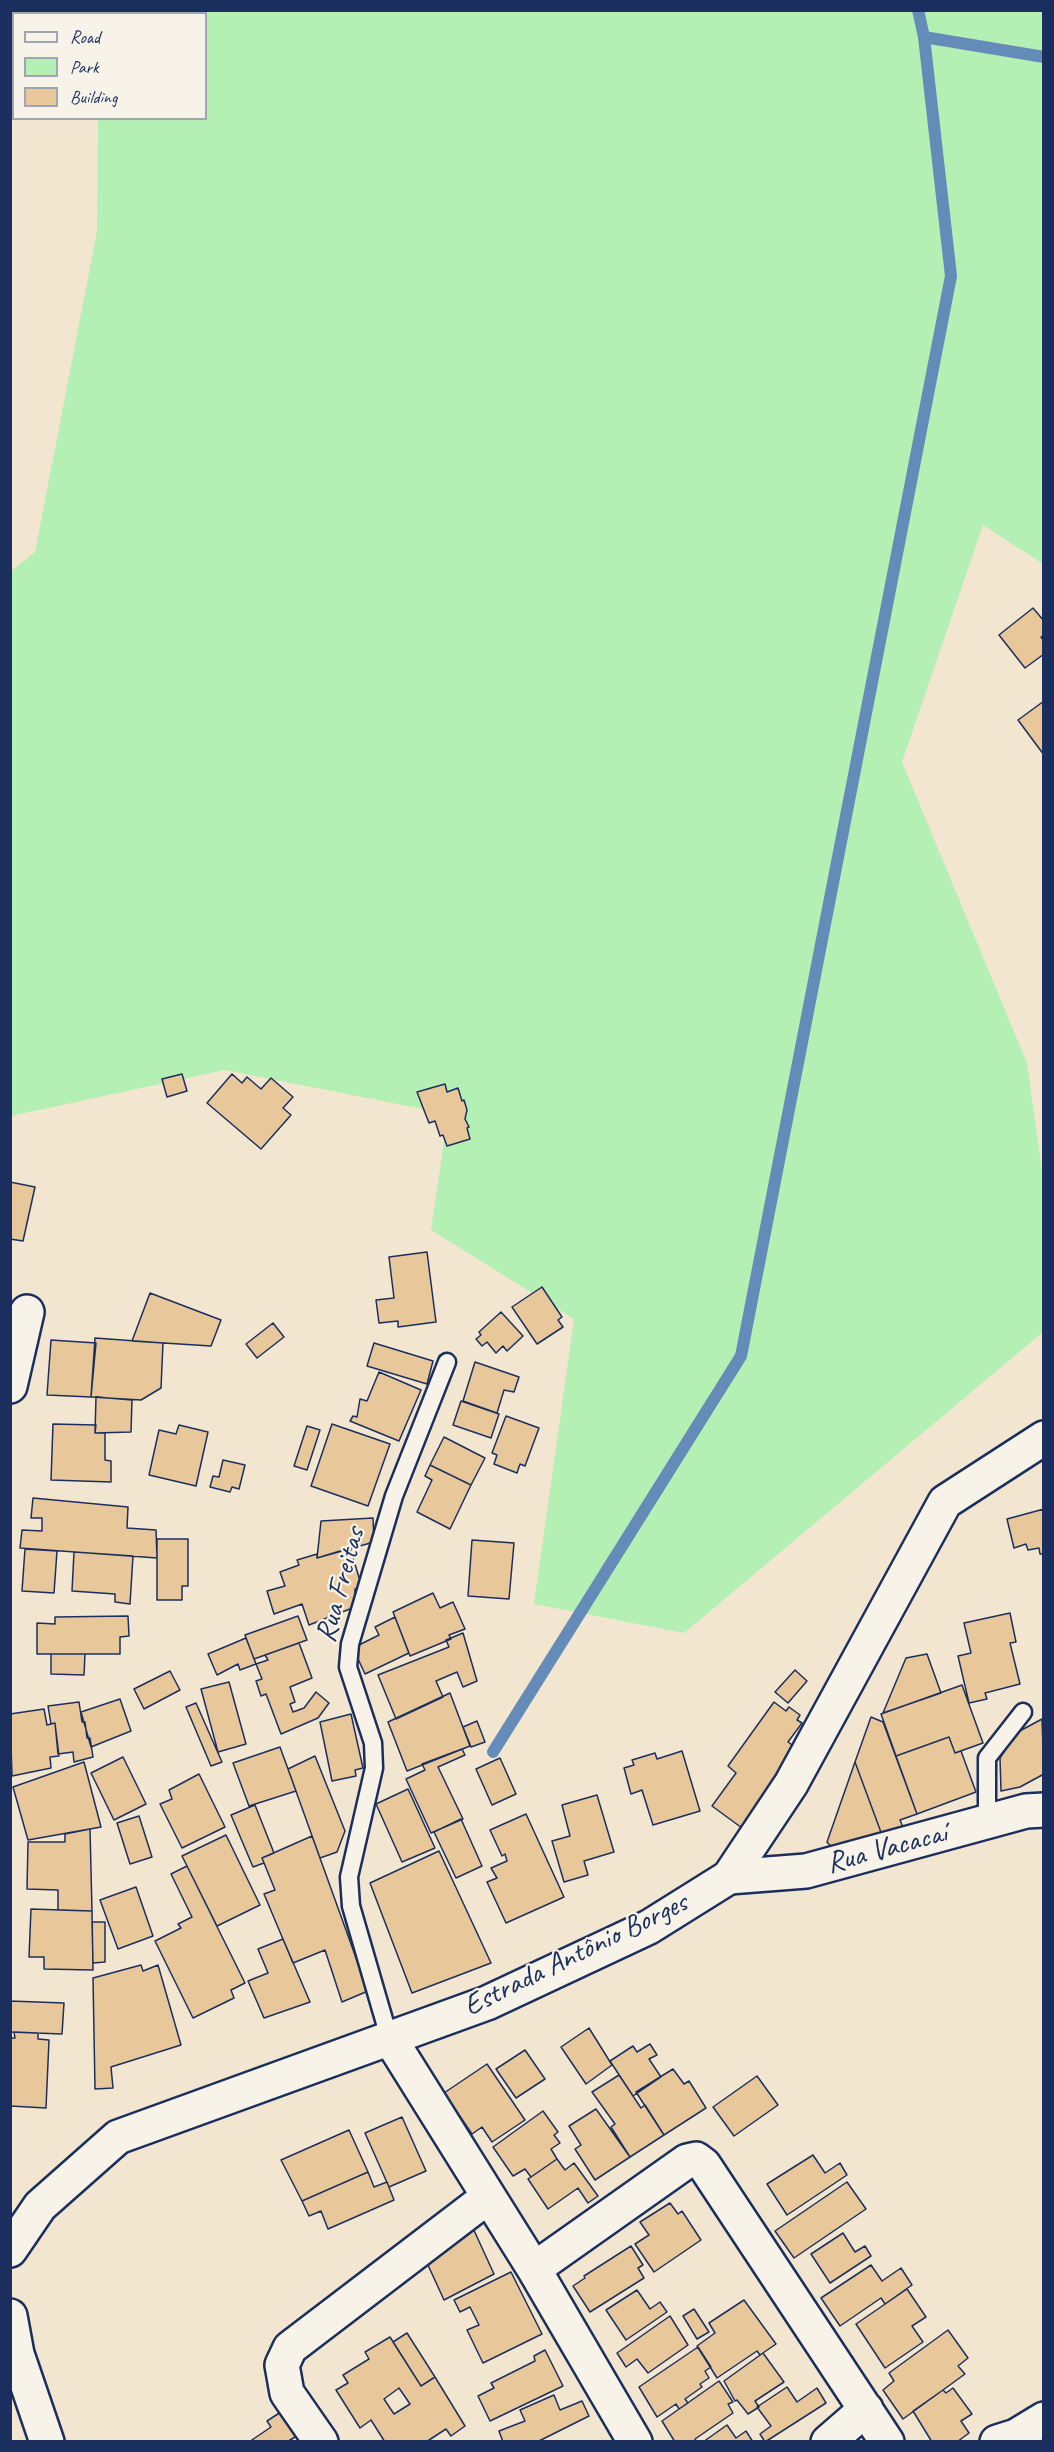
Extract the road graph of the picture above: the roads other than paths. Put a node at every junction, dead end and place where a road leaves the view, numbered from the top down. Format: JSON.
{"nodes":[{"id":1,"x":27,"y":1312,"type":"dead end"},
{"id":2,"x":447,"y":1362,"type":"dead end"},
{"id":3,"x":10,"y":1386,"type":"edge"},
{"id":4,"x":1044,"y":1438,"type":"edge"},
{"id":5,"x":1023,"y":1712,"type":"dead end"},
{"id":6,"x":1044,"y":1810,"type":"edge"},
{"id":7,"x":987,"y":1821,"type":"junction"},
{"id":8,"x":729,"y":1877,"type":"junction"},
{"id":9,"x":389,"y":2037,"type":"junction"},
{"id":10,"x":488,"y":2197,"type":"junction"},
{"id":11,"x":10,"y":2250,"type":"edge"},
{"id":12,"x":534,"y":2269,"type":"junction"},
{"id":13,"x":10,"y":2316,"type":"edge"},
{"id":14,"x":14,"y":2354,"type":"edge"},
{"id":15,"x":866,"y":2409,"type":"junction"},
{"id":16,"x":1044,"y":2419,"type":"edge"},
{"id":17,"x":47,"y":2442,"type":"edge"},
{"id":18,"x":321,"y":2442,"type":"edge"},
{"id":19,"x":635,"y":2442,"type":"edge"},
{"id":20,"x":828,"y":2442,"type":"edge"},
{"id":21,"x":887,"y":2442,"type":"edge"},
{"id":22,"x":997,"y":2442,"type":"edge"}],
"edges":[{"from":1,"to":3,"type":"street"},
{"from":2,"to":9,"type":"lane","name":"Rua Freitas"},
{"from":4,"to":8,"type":"street","name":"Estrada Antônio Borges"},
{"from":5,"to":7,"type":"lane"},
{"from":6,"to":7,"type":"street","name":"Rua Vacacaí"},
{"from":7,"to":8,"type":"street","name":"Rua Vacacaí"},
{"from":8,"to":9,"type":"street","name":"Estrada Antônio Borges"},
{"from":9,"to":10,"type":"street"},
{"from":9,"to":11,"type":"street","name":"Estrada Antônio Borges"},
{"from":10,"to":12,"type":"street"},
{"from":10,"to":18,"type":"street"},
{"from":12,"to":15,"type":"street"},
{"from":12,"to":19,"type":"street"},
{"from":13,"to":14,"type":"street"},
{"from":14,"to":17,"type":"street"},
{"from":15,"to":20,"type":"street"},
{"from":15,"to":21,"type":"street"},
{"from":16,"to":22,"type":"street"}]}
